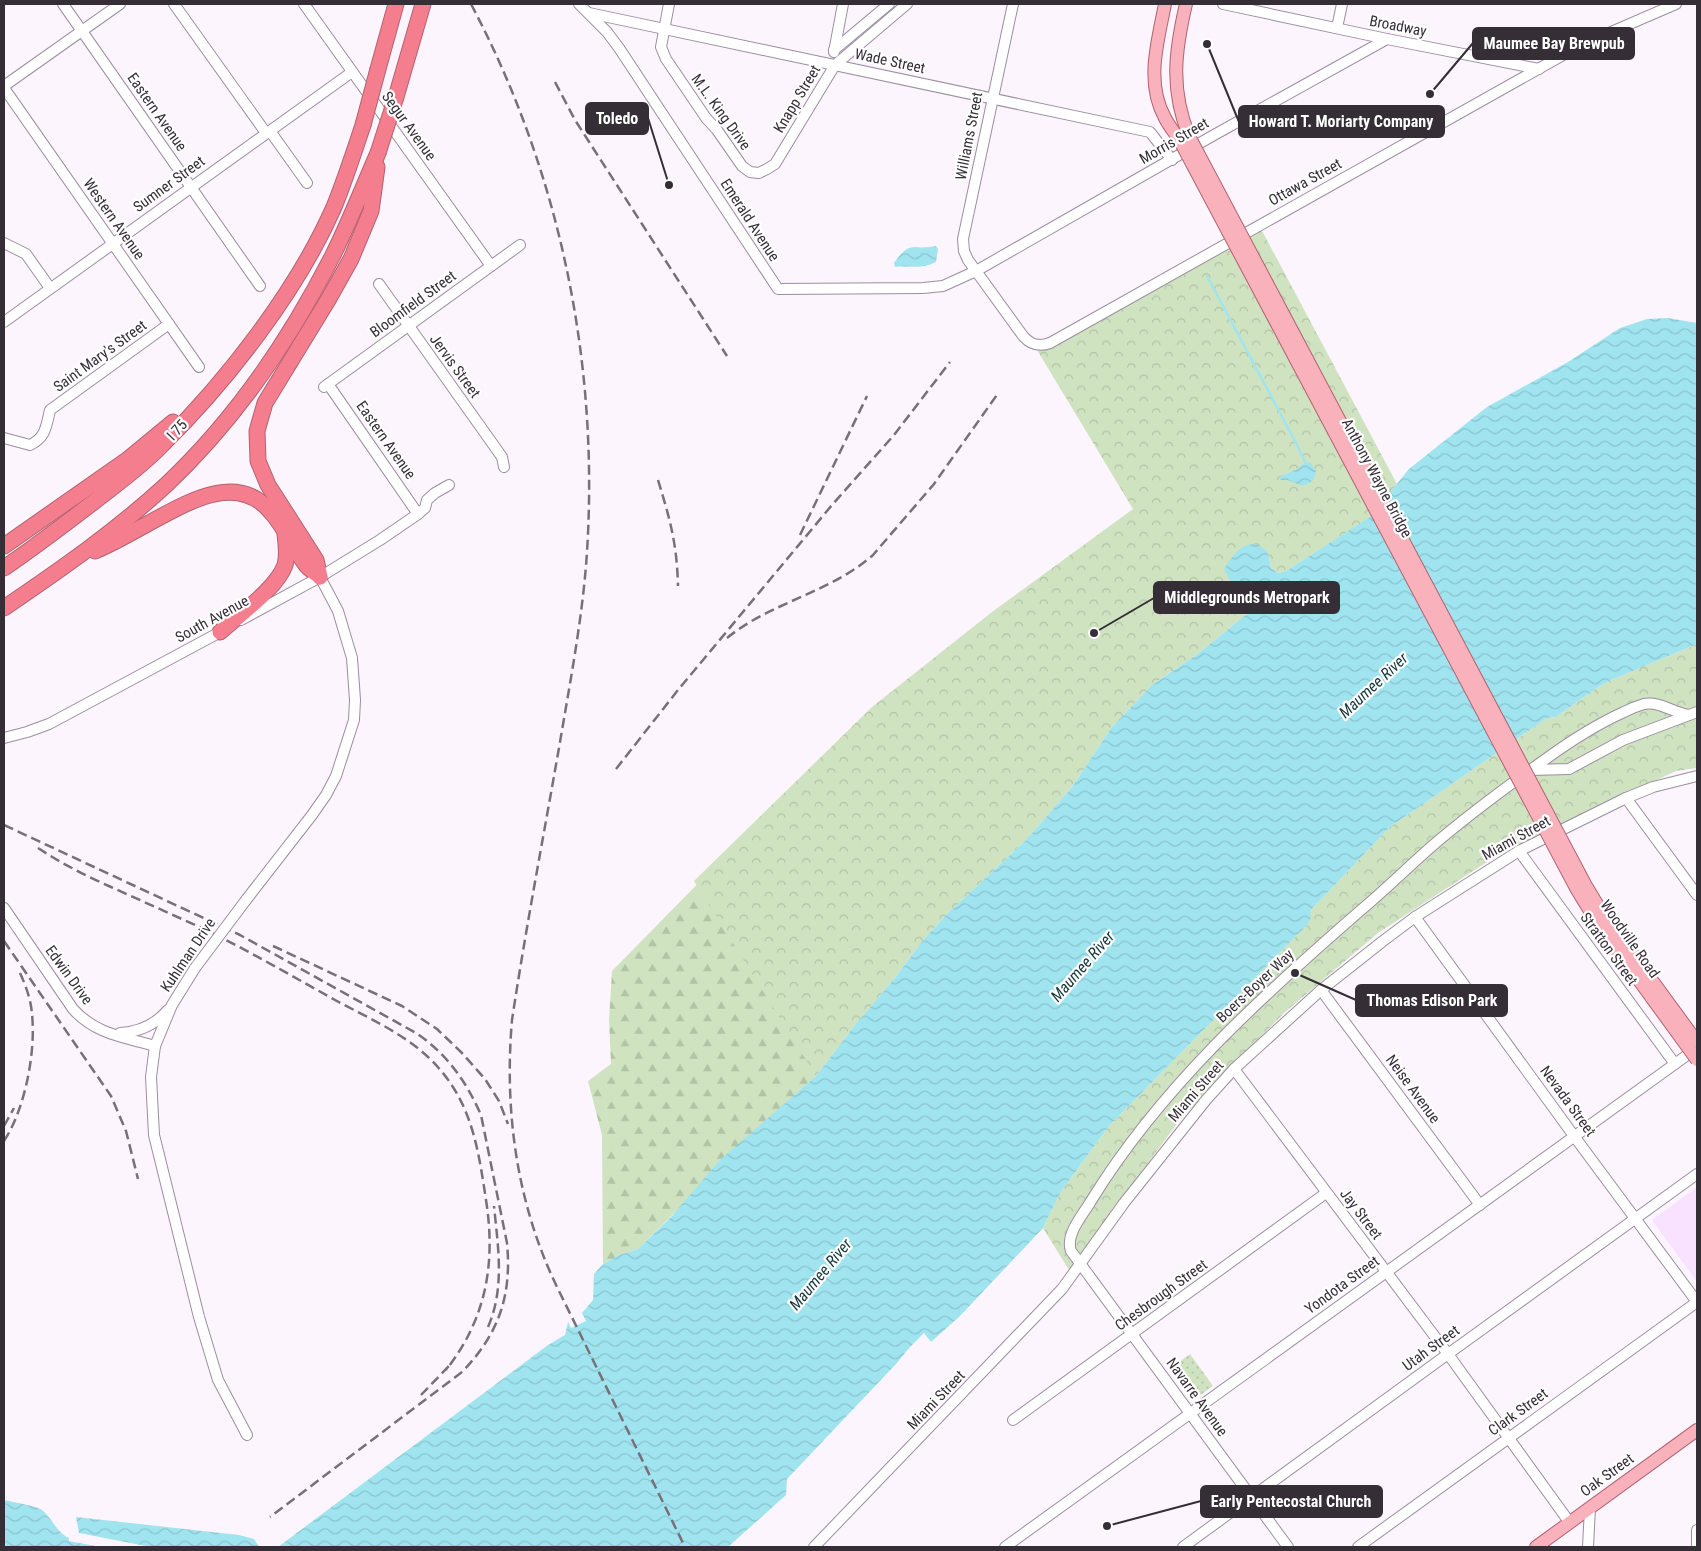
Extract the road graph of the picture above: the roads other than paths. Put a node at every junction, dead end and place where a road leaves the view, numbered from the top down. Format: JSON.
{"nodes":[{"id":1,"x":63,"y":4,"type":"edge"},
{"id":2,"x":120,"y":4,"type":"edge"},
{"id":3,"x":174,"y":4,"type":"edge"},
{"id":4,"x":304,"y":4,"type":"edge"},
{"id":5,"x":387,"y":4,"type":"edge"},
{"id":6,"x":396,"y":4,"type":"edge"},
{"id":7,"x":423,"y":4,"type":"edge"},
{"id":8,"x":579,"y":4,"type":"edge"},
{"id":9,"x":669,"y":4,"type":"edge"},
{"id":10,"x":843,"y":4,"type":"edge"},
{"id":11,"x":889,"y":4,"type":"edge"},
{"id":12,"x":907,"y":4,"type":"edge"},
{"id":13,"x":1013,"y":4,"type":"edge"},
{"id":14,"x":1165,"y":4,"type":"edge"},
{"id":15,"x":1186,"y":4,"type":"edge"},
{"id":16,"x":1223,"y":4,"type":"edge"},
{"id":17,"x":1342,"y":4,"type":"edge"},
{"id":18,"x":1676,"y":4,"type":"edge"},
{"id":19,"x":589,"y":13,"type":"junction"},
{"id":20,"x":390,"y":26,"type":"junction"},
{"id":21,"x":663,"y":28,"type":"junction"},
{"id":22,"x":1337,"y":28,"type":"junction"},
{"id":23,"x":82,"y":31,"type":"junction"},
{"id":24,"x":1388,"y":39,"type":"junction"},
{"id":25,"x":834,"y":50,"type":"junction"},
{"id":26,"x":835,"y":65,"type":"junction"},
{"id":27,"x":1539,"y":68,"type":"junction"},
{"id":28,"x":352,"y":72,"type":"junction"},
{"id":29,"x":4,"y":87,"type":"edge"},
{"id":30,"x":992,"y":98,"type":"junction"},
{"id":31,"x":268,"y":132,"type":"junction"},
{"id":32,"x":1184,"y":138,"type":"junction"},
{"id":33,"x":782,"y":152,"type":"joint"},
{"id":34,"x":378,"y":153,"type":"junction"},
{"id":35,"x":1172,"y":160,"type":"junction"},
{"id":36,"x":307,"y":183,"type":"dead end"},
{"id":37,"x":191,"y":187,"type":"junction"},
{"id":38,"x":4,"y":242,"type":"edge"},
{"id":39,"x":113,"y":243,"type":"junction"},
{"id":40,"x":520,"y":245,"type":"dead end"},
{"id":41,"x":491,"y":266,"type":"junction"},
{"id":42,"x":976,"y":271,"type":"junction"},
{"id":43,"x":379,"y":284,"type":"dead end"},
{"id":44,"x":260,"y":286,"type":"dead end"},
{"id":45,"x":50,"y":288,"type":"junction"},
{"id":46,"x":4,"y":322,"type":"edge"},
{"id":47,"x":169,"y":324,"type":"junction"},
{"id":48,"x":408,"y":326,"type":"junction"},
{"id":49,"x":256,"y":336,"type":"junction"},
{"id":50,"x":199,"y":367,"type":"dead end"},
{"id":51,"x":326,"y":385,"type":"joint"},
{"id":52,"x":4,"y":438,"type":"edge"},
{"id":53,"x":504,"y":467,"type":"dead end"},
{"id":54,"x":449,"y":485,"type":"dead end"},
{"id":55,"x":422,"y":511,"type":"junction"},
{"id":56,"x":285,"y":532,"type":"junction"},
{"id":57,"x":4,"y":546,"type":"edge"},
{"id":58,"x":75,"y":560,"type":"junction"},
{"id":59,"x":4,"y":568,"type":"edge"},
{"id":60,"x":320,"y":577,"type":"junction"},
{"id":61,"x":4,"y":608,"type":"edge"},
{"id":62,"x":220,"y":632,"type":"junction"},
{"id":63,"x":1693,"y":714,"type":"edge"},
{"id":64,"x":4,"y":738,"type":"edge"},
{"id":65,"x":1524,"y":774,"type":"junction"},
{"id":66,"x":1697,"y":776,"type":"edge"},
{"id":67,"x":1626,"y":798,"type":"junction"},
{"id":68,"x":1549,"y":827,"type":"junction"},
{"id":69,"x":1519,"y":851,"type":"junction"},
{"id":70,"x":1697,"y":896,"type":"edge"},
{"id":71,"x":4,"y":908,"type":"edge"},
{"id":72,"x":1416,"y":917,"type":"junction"},
{"id":73,"x":1321,"y":990,"type":"junction"},
{"id":74,"x":172,"y":1006,"type":"junction"},
{"id":75,"x":107,"y":1032,"type":"junction"},
{"id":76,"x":1697,"y":1042,"type":"edge"},
{"id":77,"x":155,"y":1046,"type":"junction"},
{"id":78,"x":1697,"y":1048,"type":"edge"},
{"id":79,"x":1697,"y":1060,"type":"edge"},
{"id":80,"x":1675,"y":1064,"type":"junction"},
{"id":81,"x":1234,"y":1069,"type":"junction"},
{"id":82,"x":1574,"y":1136,"type":"junction"},
{"id":83,"x":1697,"y":1174,"type":"edge"},
{"id":84,"x":1326,"y":1193,"type":"junction"},
{"id":85,"x":1480,"y":1205,"type":"junction"},
{"id":86,"x":1635,"y":1218,"type":"junction"},
{"id":87,"x":1081,"y":1264,"type":"junction"},
{"id":88,"x":1386,"y":1272,"type":"junction"},
{"id":89,"x":1697,"y":1302,"type":"edge"},
{"id":90,"x":1132,"y":1334,"type":"junction"},
{"id":91,"x":1448,"y":1354,"type":"junction"},
{"id":92,"x":1190,"y":1414,"type":"junction"},
{"id":93,"x":1013,"y":1420,"type":"dead end"},
{"id":94,"x":1697,"y":1430,"type":"edge"},
{"id":95,"x":247,"y":1435,"type":"dead end"},
{"id":96,"x":1508,"y":1438,"type":"junction"},
{"id":97,"x":1252,"y":1497,"type":"junction"},
{"id":98,"x":1590,"y":1508,"type":"junction"},
{"id":99,"x":1570,"y":1523,"type":"junction"},
{"id":100,"x":1697,"y":1530,"type":"edge"},
{"id":101,"x":814,"y":1547,"type":"edge"},
{"id":102,"x":1005,"y":1547,"type":"edge"},
{"id":103,"x":1183,"y":1547,"type":"edge"},
{"id":104,"x":1288,"y":1547,"type":"edge"},
{"id":105,"x":1358,"y":1547,"type":"edge"},
{"id":106,"x":1536,"y":1547,"type":"edge"},
{"id":107,"x":1588,"y":1547,"type":"edge"},
{"id":108,"x":1697,"y":1547,"type":"edge"}],
"edges":[{"from":1,"to":23,"type":"street","name":"Eastern Avenue"},
{"from":2,"to":23,"type":"street"},
{"from":3,"to":31,"type":"street"},
{"from":4,"to":28,"type":"street","name":"Segur Avenue"},
{"from":5,"to":20,"type":"highway"},
{"from":6,"to":20,"type":"highway","number":"I 75"},
{"from":7,"to":34,"type":"highway","number":"I 75","bridge":true},
{"from":8,"to":19,"type":"street","name":"Emerald Avenue"},
{"from":9,"to":21,"type":"street","name":"M.L. King Drive"},
{"from":10,"to":25,"type":"street","name":"Knapp Street"},
{"from":11,"to":25,"type":"street"},
{"from":12,"to":26,"type":"street"},
{"from":13,"to":30,"type":"street","name":"Williams Street"},
{"from":14,"to":32,"type":"main road"},
{"from":15,"to":32,"type":"main road"},
{"from":16,"to":22,"type":"street","name":"Broadway"},
{"from":17,"to":22,"type":"street"},
{"from":18,"to":27,"type":"street","name":"Ottawa Street"},
{"from":19,"to":21,"type":"street","name":"Wade Street"},
{"from":19,"to":42,"type":"street","name":"Emerald Avenue"},
{"from":20,"to":49,"type":"highway","name":"I 75","number":"I 75","bridge":true},
{"from":21,"to":26,"type":"street","name":"Wade Street"},
{"from":21,"to":33,"type":"street","name":"M.L. King Drive"},
{"from":22,"to":24,"type":"street","name":"Broadway"},
{"from":23,"to":29,"type":"street"},
{"from":23,"to":37,"type":"street","name":"Eastern Avenue"},
{"from":24,"to":27,"type":"street","name":"Broadway"},
{"from":24,"to":35,"type":"street","name":"Morris Street"},
{"from":25,"to":26,"type":"street","name":"Knapp Street"},
{"from":26,"to":30,"type":"street","name":"Wade Street"},
{"from":26,"to":33,"type":"street","name":"Knapp Street"},
{"from":27,"to":42,"type":"street","name":"Ottawa Street"},
{"from":28,"to":31,"type":"street","name":"Sumner Street"},
{"from":28,"to":41,"type":"street","name":"Segur Avenue"},
{"from":29,"to":39,"type":"street","name":"Western Avenue"},
{"from":30,"to":35,"type":"street","name":"Wade Street"},
{"from":30,"to":42,"type":"street","name":"Williams Street"},
{"from":31,"to":36,"type":"street"},
{"from":31,"to":37,"type":"street","name":"Sumner Street"},
{"from":32,"to":68,"type":"main road","name":"Anthony Wayne Bridge","bridge":true},
{"from":34,"to":58,"type":"highway","number":"I 75"},
{"from":34,"to":60,"type":"highway"},
{"from":35,"to":42,"type":"street","name":"Morris Street"},
{"from":37,"to":39,"type":"street","name":"Sumner Street"},
{"from":37,"to":44,"type":"street","name":"Eastern Avenue"},
{"from":38,"to":45,"type":"street"},
{"from":39,"to":45,"type":"street","name":"Sumner Street"},
{"from":39,"to":47,"type":"street","name":"Western Avenue"},
{"from":40,"to":41,"type":"street","name":"Bloomfield Street"},
{"from":41,"to":48,"type":"street","name":"Bloomfield Street"},
{"from":43,"to":48,"type":"street","name":"Jervis Street"},
{"from":45,"to":46,"type":"street","name":"Sumner Street"},
{"from":47,"to":50,"type":"street","name":"Western Avenue"},
{"from":47,"to":52,"type":"street","name":"Saint Mary's Street"},
{"from":48,"to":51,"type":"street","name":"Bloomfield Street"},
{"from":48,"to":53,"type":"street","name":"Jervis Street"},
{"from":49,"to":57,"type":"highway"},
{"from":49,"to":59,"type":"highway","name":"I 75","number":"I 75"},
{"from":51,"to":55,"type":"street","name":"Eastern Avenue"},
{"from":54,"to":55,"type":"street","name":"South Avenue"},
{"from":55,"to":60,"type":"street","name":"South Avenue"},
{"from":56,"to":58,"type":"highway"},
{"from":56,"to":60,"type":"highway"},
{"from":56,"to":62,"type":"highway"},
{"from":58,"to":61,"type":"highway","number":"I 75"},
{"from":60,"to":62,"type":"street","name":"South Avenue"},
{"from":60,"to":74,"type":"street","name":"Kuhlman Drive","bridge":true},
{"from":62,"to":64,"type":"street","name":"South Avenue"},
{"from":63,"to":65,"type":"street","name":"Boers-Boyer Way"},
{"from":63,"to":65,"type":"street","name":"Boers-Boyer Way"},
{"from":65,"to":87,"type":"street","name":"Boers-Boyer Way"},
{"from":66,"to":67,"type":"street","name":"Miami Street"},
{"from":67,"to":69,"type":"street","name":"Miami Street"},
{"from":67,"to":70,"type":"street"},
{"from":68,"to":76,"type":"main road","name":"Woodville Road","bridge":true},
{"from":68,"to":79,"type":"main road","name":"Woodville Road","bridge":true},
{"from":69,"to":72,"type":"street","name":"Miami Street"},
{"from":69,"to":80,"type":"street","name":"Stratton Street"},
{"from":71,"to":75,"type":"street","name":"Edwin Drive"},
{"from":72,"to":73,"type":"street","name":"Miami Street"},
{"from":72,"to":82,"type":"street","name":"Nevada Street"},
{"from":73,"to":81,"type":"street","name":"Miami Street"},
{"from":73,"to":85,"type":"street","name":"Neise Avenue"},
{"from":74,"to":75,"type":"street"},
{"from":74,"to":77,"type":"street","name":"Kuhlman Drive"},
{"from":75,"to":77,"type":"street","name":"Edwin Drive"},
{"from":77,"to":95,"type":"street","name":"Kuhlman Drive"},
{"from":78,"to":80,"type":"street","name":"Yondota Street"},
{"from":80,"to":82,"type":"street","name":"Yondota Street"},
{"from":81,"to":84,"type":"street","name":"Jay Street"},
{"from":81,"to":87,"type":"street","name":"Miami Street"},
{"from":82,"to":85,"type":"street","name":"Yondota Street"},
{"from":82,"to":86,"type":"street","name":"Nevada Street"},
{"from":83,"to":86,"type":"street","name":"Utah Street"},
{"from":84,"to":88,"type":"street","name":"Jay Street"},
{"from":84,"to":90,"type":"street","name":"Chesbrough Street"},
{"from":85,"to":88,"type":"street","name":"Yondota Street"},
{"from":86,"to":89,"type":"street","name":"Nevada Street"},
{"from":86,"to":91,"type":"street","name":"Utah Street"},
{"from":87,"to":90,"type":"street","name":"Navarre Avenue"},
{"from":87,"to":101,"type":"street","name":"Miami Street"},
{"from":88,"to":91,"type":"street","name":"Jay Street"},
{"from":88,"to":92,"type":"street","name":"Yondota Street"},
{"from":89,"to":96,"type":"street","name":"Clark Street"},
{"from":90,"to":92,"type":"street","name":"Navarre Avenue"},
{"from":90,"to":93,"type":"street","name":"Chesbrough Street"},
{"from":91,"to":96,"type":"street","name":"Jay Street"},
{"from":91,"to":97,"type":"street","name":"Utah Street"},
{"from":92,"to":97,"type":"street","name":"Navarre Avenue"},
{"from":92,"to":102,"type":"street","name":"Yondota Street"},
{"from":94,"to":98,"type":"main road","name":"Oak Street"},
{"from":96,"to":99,"type":"street","name":"Jay Street"},
{"from":96,"to":105,"type":"street","name":"Clark Street"},
{"from":97,"to":103,"type":"street","name":"Utah Street"},
{"from":97,"to":104,"type":"street","name":"Navarre Avenue"},
{"from":98,"to":99,"type":"main road","name":"Oak Street"},
{"from":98,"to":107,"type":"street"},
{"from":99,"to":106,"type":"main road","name":"Oak Street"},
{"from":100,"to":108,"type":"street"}]}
